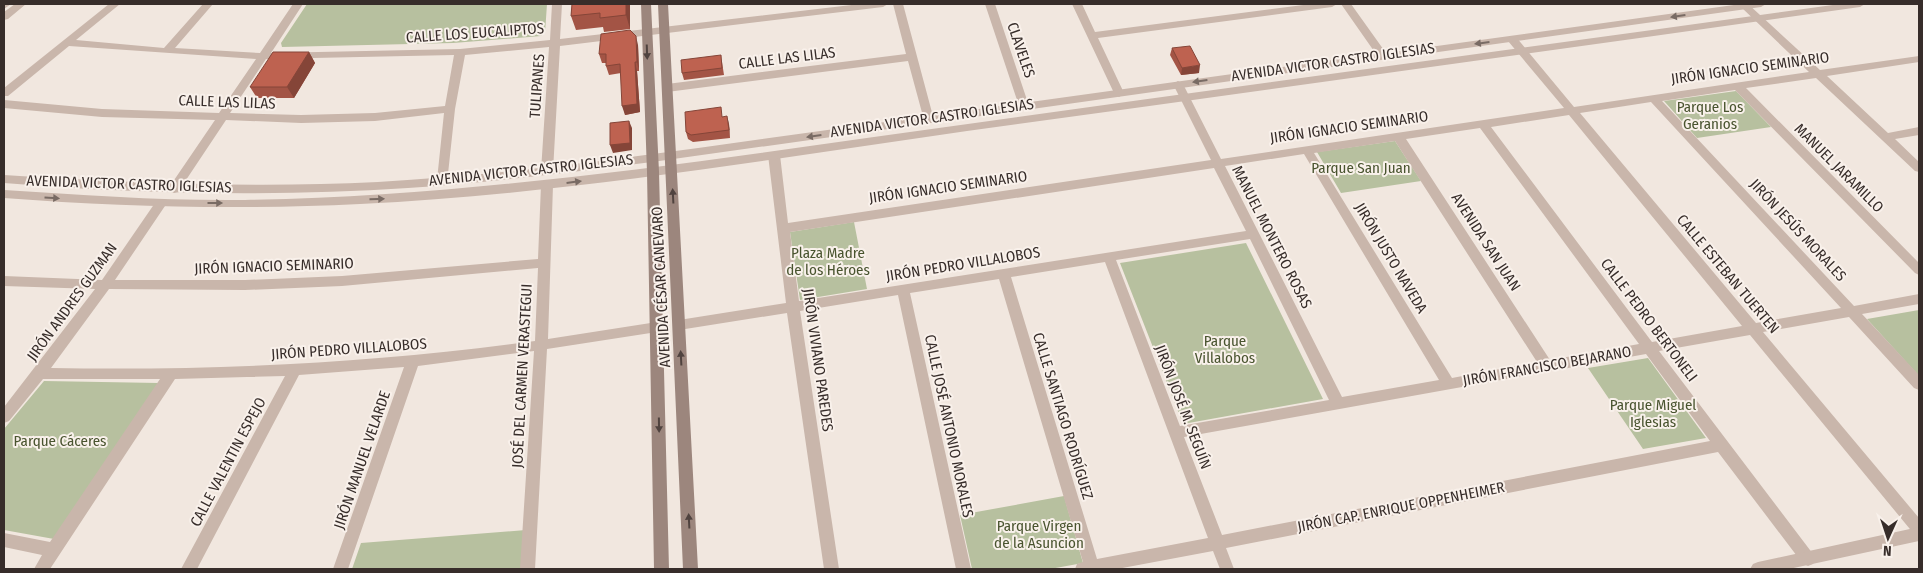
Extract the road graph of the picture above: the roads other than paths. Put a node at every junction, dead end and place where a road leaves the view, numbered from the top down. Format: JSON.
{"nodes":[{"id":1,"x":21,"y":4,"type":"edge"},
{"id":2,"x":115,"y":4,"type":"edge"},
{"id":3,"x":208,"y":4,"type":"edge"},
{"id":4,"x":298,"y":4,"type":"edge"},
{"id":5,"x":557,"y":4,"type":"edge"},
{"id":6,"x":646,"y":4,"type":"edge"},
{"id":7,"x":663,"y":4,"type":"edge"},
{"id":8,"x":883,"y":4,"type":"edge"},
{"id":9,"x":898,"y":4,"type":"edge"},
{"id":10,"x":990,"y":4,"type":"edge"},
{"id":11,"x":1077,"y":4,"type":"edge"},
{"id":12,"x":1332,"y":4,"type":"edge"},
{"id":13,"x":1346,"y":4,"type":"edge"},
{"id":14,"x":1761,"y":4,"type":"edge"},
{"id":15,"x":1860,"y":4,"type":"edge"},
{"id":16,"x":1745,"y":6,"type":"junction"},
{"id":17,"x":4,"y":17,"type":"edge"},
{"id":18,"x":1758,"y":18,"type":"junction"},
{"id":19,"x":665,"y":30,"type":"junction"},
{"id":20,"x":646,"y":32,"type":"junction"},
{"id":21,"x":1093,"y":35,"type":"junction"},
{"id":22,"x":1512,"y":40,"type":"junction"},
{"id":23,"x":67,"y":43,"type":"junction"},
{"id":24,"x":555,"y":43,"type":"junction"},
{"id":25,"x":167,"y":51,"type":"junction"},
{"id":26,"x":460,"y":52,"type":"junction"},
{"id":27,"x":1522,"y":52,"type":"junction"},
{"id":28,"x":263,"y":56,"type":"junction"},
{"id":29,"x":1383,"y":56,"type":"junction"},
{"id":30,"x":912,"y":57,"type":"junction"},
{"id":31,"x":1919,"y":59,"type":"edge"},
{"id":32,"x":1818,"y":74,"type":"junction"},
{"id":33,"x":1178,"y":84,"type":"junction"},
{"id":34,"x":1737,"y":86,"type":"junction"},
{"id":35,"x":667,"y":88,"type":"junction"},
{"id":36,"x":4,"y":93,"type":"edge"},
{"id":37,"x":1119,"y":93,"type":"junction"},
{"id":38,"x":1183,"y":97,"type":"junction"},
{"id":39,"x":1653,"y":98,"type":"junction"},
{"id":40,"x":4,"y":104,"type":"edge"},
{"id":41,"x":1024,"y":106,"type":"junction"},
{"id":42,"x":450,"y":110,"type":"junction"},
{"id":43,"x":1571,"y":111,"type":"junction"},
{"id":44,"x":223,"y":116,"type":"junction"},
{"id":45,"x":929,"y":120,"type":"junction"},
{"id":46,"x":1483,"y":124,"type":"junction"},
{"id":47,"x":1919,"y":131,"type":"edge"},
{"id":48,"x":1398,"y":136,"type":"junction"},
{"id":49,"x":1886,"y":137,"type":"junction"},
{"id":50,"x":1307,"y":150,"type":"junction"},
{"id":51,"x":774,"y":155,"type":"junction"},
{"id":52,"x":670,"y":156,"type":"junction"},
{"id":53,"x":652,"y":158,"type":"junction"},
{"id":54,"x":1216,"y":164,"type":"junction"},
{"id":55,"x":1919,"y":168,"type":"edge"},
{"id":56,"x":672,"y":169,"type":"junction"},
{"id":57,"x":547,"y":171,"type":"junction"},
{"id":58,"x":652,"y":172,"type":"junction"},
{"id":59,"x":4,"y":179,"type":"edge"},
{"id":60,"x":443,"y":180,"type":"junction"},
{"id":61,"x":547,"y":185,"type":"junction"},
{"id":62,"x":174,"y":189,"type":"junction"},
{"id":63,"x":4,"y":194,"type":"edge"},
{"id":64,"x":161,"y":203,"type":"junction"},
{"id":65,"x":784,"y":228,"type":"junction"},
{"id":66,"x":1252,"y":234,"type":"junction"},
{"id":67,"x":1109,"y":257,"type":"junction"},
{"id":68,"x":544,"y":263,"type":"junction"},
{"id":69,"x":1919,"y":270,"type":"edge"},
{"id":70,"x":1004,"y":274,"type":"junction"},
{"id":71,"x":4,"y":281,"type":"edge"},
{"id":72,"x":106,"y":285,"type":"junction"},
{"id":73,"x":902,"y":290,"type":"junction"},
{"id":74,"x":1919,"y":298,"type":"edge"},
{"id":75,"x":793,"y":307,"type":"junction"},
{"id":76,"x":1851,"y":311,"type":"junction"},
{"id":77,"x":679,"y":325,"type":"junction"},
{"id":78,"x":656,"y":327,"type":"junction"},
{"id":79,"x":1752,"y":329,"type":"junction"},
{"id":80,"x":541,"y":346,"type":"junction"},
{"id":81,"x":1648,"y":347,"type":"junction"},
{"id":82,"x":413,"y":361,"type":"junction"},
{"id":83,"x":1547,"y":366,"type":"junction"},
{"id":84,"x":295,"y":370,"type":"junction"},
{"id":85,"x":41,"y":373,"type":"junction"},
{"id":86,"x":171,"y":374,"type":"junction"},
{"id":87,"x":1448,"y":384,"type":"junction"},
{"id":88,"x":1919,"y":384,"type":"edge"},
{"id":89,"x":1338,"y":403,"type":"junction"},
{"id":90,"x":4,"y":417,"type":"edge"},
{"id":91,"x":1176,"y":432,"type":"junction"},
{"id":92,"x":1721,"y":445,"type":"junction"},
{"id":93,"x":1919,"y":529,"type":"edge"},
{"id":94,"x":1919,"y":534,"type":"edge"},
{"id":95,"x":4,"y":540,"type":"edge"},
{"id":96,"x":1217,"y":543,"type":"junction"},
{"id":97,"x":54,"y":550,"type":"junction"},
{"id":98,"x":1808,"y":559,"type":"junction"},
{"id":99,"x":1087,"y":568,"type":"edge"},
{"id":100,"x":41,"y":569,"type":"edge"},
{"id":101,"x":189,"y":569,"type":"edge"},
{"id":102,"x":341,"y":569,"type":"edge"},
{"id":103,"x":528,"y":569,"type":"edge"},
{"id":104,"x":662,"y":569,"type":"edge"},
{"id":105,"x":691,"y":569,"type":"edge"},
{"id":106,"x":831,"y":569,"type":"edge"},
{"id":107,"x":964,"y":569,"type":"edge"},
{"id":108,"x":1227,"y":569,"type":"edge"},
{"id":109,"x":1758,"y":569,"type":"edge"}],
"edges":[{"from":1,"to":17,"type":"street"},
{"from":2,"to":23,"type":"street"},
{"from":3,"to":25,"type":"street"},
{"from":4,"to":28,"type":"street"},
{"from":5,"to":24,"type":"street","name":"TULIPANES"},
{"from":6,"to":20,"type":"main road","name":"AVENIDA CÉSAR CANEVARO"},
{"from":7,"to":19,"type":"main road","name":"AVENIDA CÉSAR CANEVARO"},
{"from":8,"to":19,"type":"street","name":"CALLE LOS EUCALIPTOS"},
{"from":9,"to":30,"type":"street"},
{"from":10,"to":41,"type":"street","name":"CLAVELES"},
{"from":11,"to":21,"type":"street"},
{"from":12,"to":21,"type":"street"},
{"from":13,"to":29,"type":"street"},
{"from":14,"to":16,"type":"street","name":"AVENIDA VICTOR CASTRO IGLESIAS"},
{"from":15,"to":18,"type":"street","name":"AVENIDA VICTOR CASTRO IGLESIAS"},
{"from":16,"to":18,"type":"street"},
{"from":16,"to":22,"type":"street","name":"AVENIDA VICTOR CASTRO IGLESIAS","one_way":true},
{"from":18,"to":27,"type":"street","name":"AVENIDA VICTOR CASTRO IGLESIAS"},
{"from":18,"to":32,"type":"street"},
{"from":19,"to":20,"type":"street","name":"CALLE LOS EUCALIPTOS"},
{"from":19,"to":35,"type":"main road","name":"AVENIDA CÉSAR CANEVARO"},
{"from":20,"to":24,"type":"street","name":"CALLE LOS EUCALIPTOS"},
{"from":20,"to":53,"type":"main road","name":"AVENIDA CÉSAR CANEVARO","one_way":true},
{"from":21,"to":37,"type":"street"},
{"from":22,"to":27,"type":"street","name":"CALLE ESTEBAN TUERTEN"},
{"from":22,"to":29,"type":"street","name":"AVENIDA VICTOR CASTRO IGLESIAS","one_way":true},
{"from":23,"to":25,"type":"street","name":"CALLE LOS EUCALIPTOS"},
{"from":23,"to":36,"type":"street"},
{"from":24,"to":26,"type":"street","name":"CALLE LOS EUCALIPTOS"},
{"from":24,"to":57,"type":"street","name":"TULIPANES"},
{"from":25,"to":28,"type":"street","name":"CALLE LOS EUCALIPTOS"},
{"from":26,"to":28,"type":"street","name":"CALLE LOS EUCALIPTOS"},
{"from":26,"to":42,"type":"street"},
{"from":27,"to":38,"type":"street","name":"AVENIDA VICTOR CASTRO IGLESIAS"},
{"from":27,"to":43,"type":"street","name":"CALLE ESTEBAN TUERTEN"},
{"from":28,"to":44,"type":"street"},
{"from":29,"to":33,"type":"street","name":"AVENIDA VICTOR CASTRO IGLESIAS","one_way":true},
{"from":30,"to":35,"type":"street","name":"CALLE LAS LILAS"},
{"from":30,"to":45,"type":"street"},
{"from":31,"to":32,"type":"street","name":"JIRÓN IGNACIO SEMINARIO"},
{"from":32,"to":34,"type":"street","name":"JIRÓN IGNACIO SEMINARIO"},
{"from":32,"to":49,"type":"street"},
{"from":33,"to":37,"type":"street","name":"AVENIDA VICTOR CASTRO IGLESIAS"},
{"from":33,"to":38,"type":"street","name":"MANUEL MONTERO ROSAS"},
{"from":34,"to":39,"type":"street","name":"JIRÓN IGNACIO SEMINARIO"},
{"from":34,"to":69,"type":"street","name":"MANUEL JARAMILLO"},
{"from":35,"to":52,"type":"main road","name":"AVENIDA CÉSAR CANEVARO"},
{"from":37,"to":41,"type":"street","name":"AVENIDA VICTOR CASTRO IGLESIAS"},
{"from":38,"to":51,"type":"street","name":"AVENIDA VICTOR CASTRO IGLESIAS"},
{"from":38,"to":54,"type":"street","name":"MANUEL MONTERO ROSAS"},
{"from":39,"to":43,"type":"street","name":"JIRÓN IGNACIO SEMINARIO"},
{"from":39,"to":76,"type":"street","name":"JIRÓN JESÚS MORALES"},
{"from":40,"to":44,"type":"street","name":"CALLE LAS LILAS"},
{"from":41,"to":45,"type":"street","name":"AVENIDA VICTOR CASTRO IGLESIAS"},
{"from":42,"to":44,"type":"street","name":"CALLE LAS LILAS"},
{"from":42,"to":60,"type":"street"},
{"from":43,"to":46,"type":"street","name":"JIRÓN IGNACIO SEMINARIO"},
{"from":43,"to":79,"type":"street","name":"CALLE ESTEBAN TUERTEN"},
{"from":44,"to":62,"type":"street"},
{"from":45,"to":52,"type":"street","name":"AVENIDA VICTOR CASTRO IGLESIAS","one_way":true},
{"from":46,"to":48,"type":"street","name":"JIRÓN IGNACIO SEMINARIO"},
{"from":46,"to":81,"type":"street","name":"CALLE PEDRO BERTONELI"},
{"from":47,"to":49,"type":"street"},
{"from":48,"to":50,"type":"street","name":"JIRÓN IGNACIO SEMINARIO"},
{"from":48,"to":83,"type":"street","name":"AVENIDA SAN JUAN"},
{"from":49,"to":55,"type":"street"},
{"from":50,"to":54,"type":"street","name":"JIRÓN IGNACIO SEMINARIO"},
{"from":50,"to":87,"type":"street","name":"JIRÓN JUSTO NAVEDA"},
{"from":51,"to":56,"type":"street","name":"AVENIDA VICTOR CASTRO IGLESIAS"},
{"from":51,"to":65,"type":"street","name":"JIRÓN VIVIANO PAREDES"},
{"from":52,"to":53,"type":"street","name":"AVENIDA VICTOR CASTRO IGLESIAS"},
{"from":52,"to":56,"type":"main road","name":"AVENIDA CÉSAR CANEVARO"},
{"from":53,"to":57,"type":"street","name":"AVENIDA VICTOR CASTRO IGLESIAS"},
{"from":53,"to":58,"type":"main road","name":"AVENIDA CÉSAR CANEVARO"},
{"from":54,"to":65,"type":"street","name":"JIRÓN IGNACIO SEMINARIO"},
{"from":54,"to":66,"type":"street","name":"MANUEL MONTERO ROSAS"},
{"from":56,"to":58,"type":"street","name":"AVENIDA VICTOR CASTRO IGLESIAS"},
{"from":77,"to":56,"type":"main road","name":"AVENIDA CÉSAR CANEVARO","one_way":true},
{"from":57,"to":60,"type":"street","name":"AVENIDA VICTOR CASTRO IGLESIAS"},
{"from":61,"to":58,"type":"street","name":"AVENIDA VICTOR CASTRO IGLESIAS","one_way":true},
{"from":58,"to":78,"type":"main road","name":"AVENIDA CÉSAR CANEVARO"},
{"from":59,"to":62,"type":"street","name":"AVENIDA VICTOR CASTRO IGLESIAS"},
{"from":60,"to":62,"type":"street","name":"AVENIDA VICTOR CASTRO IGLESIAS"},
{"from":64,"to":61,"type":"street","name":"AVENIDA VICTOR CASTRO IGLESIAS","one_way":true},
{"from":61,"to":68,"type":"street","name":"JOSÉ DEL CARMEN VERASTEGUI"},
{"from":63,"to":64,"type":"street","name":"AVENIDA VICTOR CASTRO IGLESIAS","one_way":true},
{"from":64,"to":72,"type":"street","name":"JIRÓN ANDRES GUZMAN"},
{"from":65,"to":75,"type":"street","name":"JIRÓN VIVIANO PAREDES"},
{"from":66,"to":67,"type":"street","name":"JIRÓN PEDRO VILLALOBOS"},
{"from":66,"to":89,"type":"street","name":"MANUEL MONTERO ROSAS"},
{"from":67,"to":70,"type":"street","name":"JIRÓN PEDRO VILLALOBOS"},
{"from":67,"to":91,"type":"street","name":"JIRÓN JOSÉ M. SEGUÍN"},
{"from":68,"to":72,"type":"street","name":"JIRÓN IGNACIO SEMINARIO"},
{"from":68,"to":80,"type":"street","name":"JOSÉ DEL CARMEN VERASTEGUI"},
{"from":70,"to":73,"type":"street","name":"JIRÓN PEDRO VILLALOBOS"},
{"from":70,"to":99,"type":"street","name":"CALLE SANTIAGO RODRÍGUEZ"},
{"from":71,"to":72,"type":"street","name":"JIRÓN IGNACIO SEMINARIO"},
{"from":72,"to":85,"type":"street","name":"JIRÓN ANDRES GUZMAN"},
{"from":73,"to":75,"type":"street","name":"JIRÓN PEDRO VILLALOBOS"},
{"from":73,"to":107,"type":"street","name":"CALLE JOSÉ ANTONIO MORALES"},
{"from":74,"to":76,"type":"street","name":"JIRÓN FRANCISCO BEJARANO"},
{"from":75,"to":77,"type":"street","name":"JIRÓN PEDRO VILLALOBOS"},
{"from":75,"to":106,"type":"street","name":"JIRÓN VIVIANO PAREDES"},
{"from":76,"to":79,"type":"street","name":"JIRÓN FRANCISCO BEJARANO"},
{"from":76,"to":88,"type":"street","name":"JIRÓN JESÚS MORALES"},
{"from":105,"to":77,"type":"main road","name":"AVENIDA CÉSAR CANEVARO","one_way":true},
{"from":78,"to":80,"type":"street","name":"JIRÓN PEDRO VILLALOBOS"},
{"from":78,"to":104,"type":"main road","name":"AVENIDA CÉSAR CANEVARO","one_way":true},
{"from":79,"to":81,"type":"street","name":"JIRÓN FRANCISCO BEJARANO"},
{"from":79,"to":93,"type":"street","name":"CALLE ESTEBAN TUERTEN"},
{"from":80,"to":82,"type":"street","name":"JIRÓN PEDRO VILLALOBOS"},
{"from":80,"to":103,"type":"street","name":"JOSÉ DEL CARMEN VERASTEGUI"},
{"from":81,"to":83,"type":"street","name":"JIRÓN FRANCISCO BEJARANO"},
{"from":81,"to":92,"type":"street","name":"CALLE PEDRO BERTONELI"},
{"from":82,"to":84,"type":"street","name":"JIRÓN PEDRO VILLALOBOS"},
{"from":82,"to":102,"type":"street","name":"JIRÓN MANUEL VELARDE"},
{"from":83,"to":87,"type":"street","name":"JIRÓN FRANCISCO BEJARANO"},
{"from":84,"to":86,"type":"street","name":"JIRÓN PEDRO VILLALOBOS"},
{"from":84,"to":101,"type":"street","name":"CALLE VALENTIN ESPEJO"},
{"from":85,"to":86,"type":"street","name":"JIRÓN PEDRO VILLALOBOS"},
{"from":85,"to":90,"type":"street","name":"JIRÓN ANDRES GUZMAN"},
{"from":86,"to":97,"type":"street"},
{"from":87,"to":89,"type":"street","name":"JIRÓN FRANCISCO BEJARANO"},
{"from":89,"to":91,"type":"street","name":"JIRÓN FRANCISCO BEJARANO"},
{"from":91,"to":96,"type":"street","name":"JIRÓN JOSÉ M. SEGUÍN"},
{"from":92,"to":96,"type":"street","name":"JIRÓN CAP. ENRIQUE OPPENHEIMER"},
{"from":92,"to":98,"type":"street","name":"CALLE PEDRO BERTONELI"},
{"from":94,"to":98,"type":"street"},
{"from":95,"to":97,"type":"street"},
{"from":96,"to":99,"type":"street","name":"JIRÓN CAP. ENRIQUE OPPENHEIMER"},
{"from":96,"to":108,"type":"street","name":"JIRÓN JOSÉ M. SEGUÍN"},
{"from":97,"to":100,"type":"street"},
{"from":98,"to":109,"type":"street"}]}
